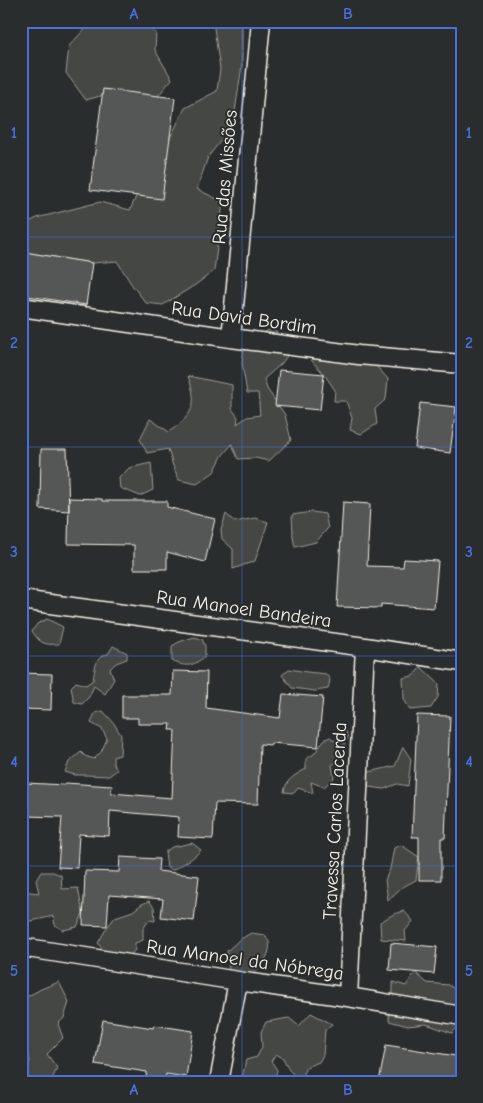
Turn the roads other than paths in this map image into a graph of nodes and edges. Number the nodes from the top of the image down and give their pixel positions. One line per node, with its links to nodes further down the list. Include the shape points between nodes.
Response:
1 (261, 21): 3 (street, Rua das Missões)
2 (21, 307): 3 (street, Rua David Bordim)
3 (231, 338): 4 (street, Rua David Bordim, via 359,355)
4 (462, 364)
5 (21, 600): 6 (street, Rua Manoel Bandeira)
6 (365, 647): 7 (street, Rua Manoel Bandeira); 10 (street, Travessa Carlos Lacerda)
7 (462, 662)
8 (21, 947): 9 (street, Rua Manoel da Nóbrega)
9 (238, 981): 10 (street, Rua Manoel da Nóbrega); 12 (street)
10 (348, 997): 11 (street, Rua Manoel da Nóbrega)
11 (462, 1016)
12 (219, 1082)

